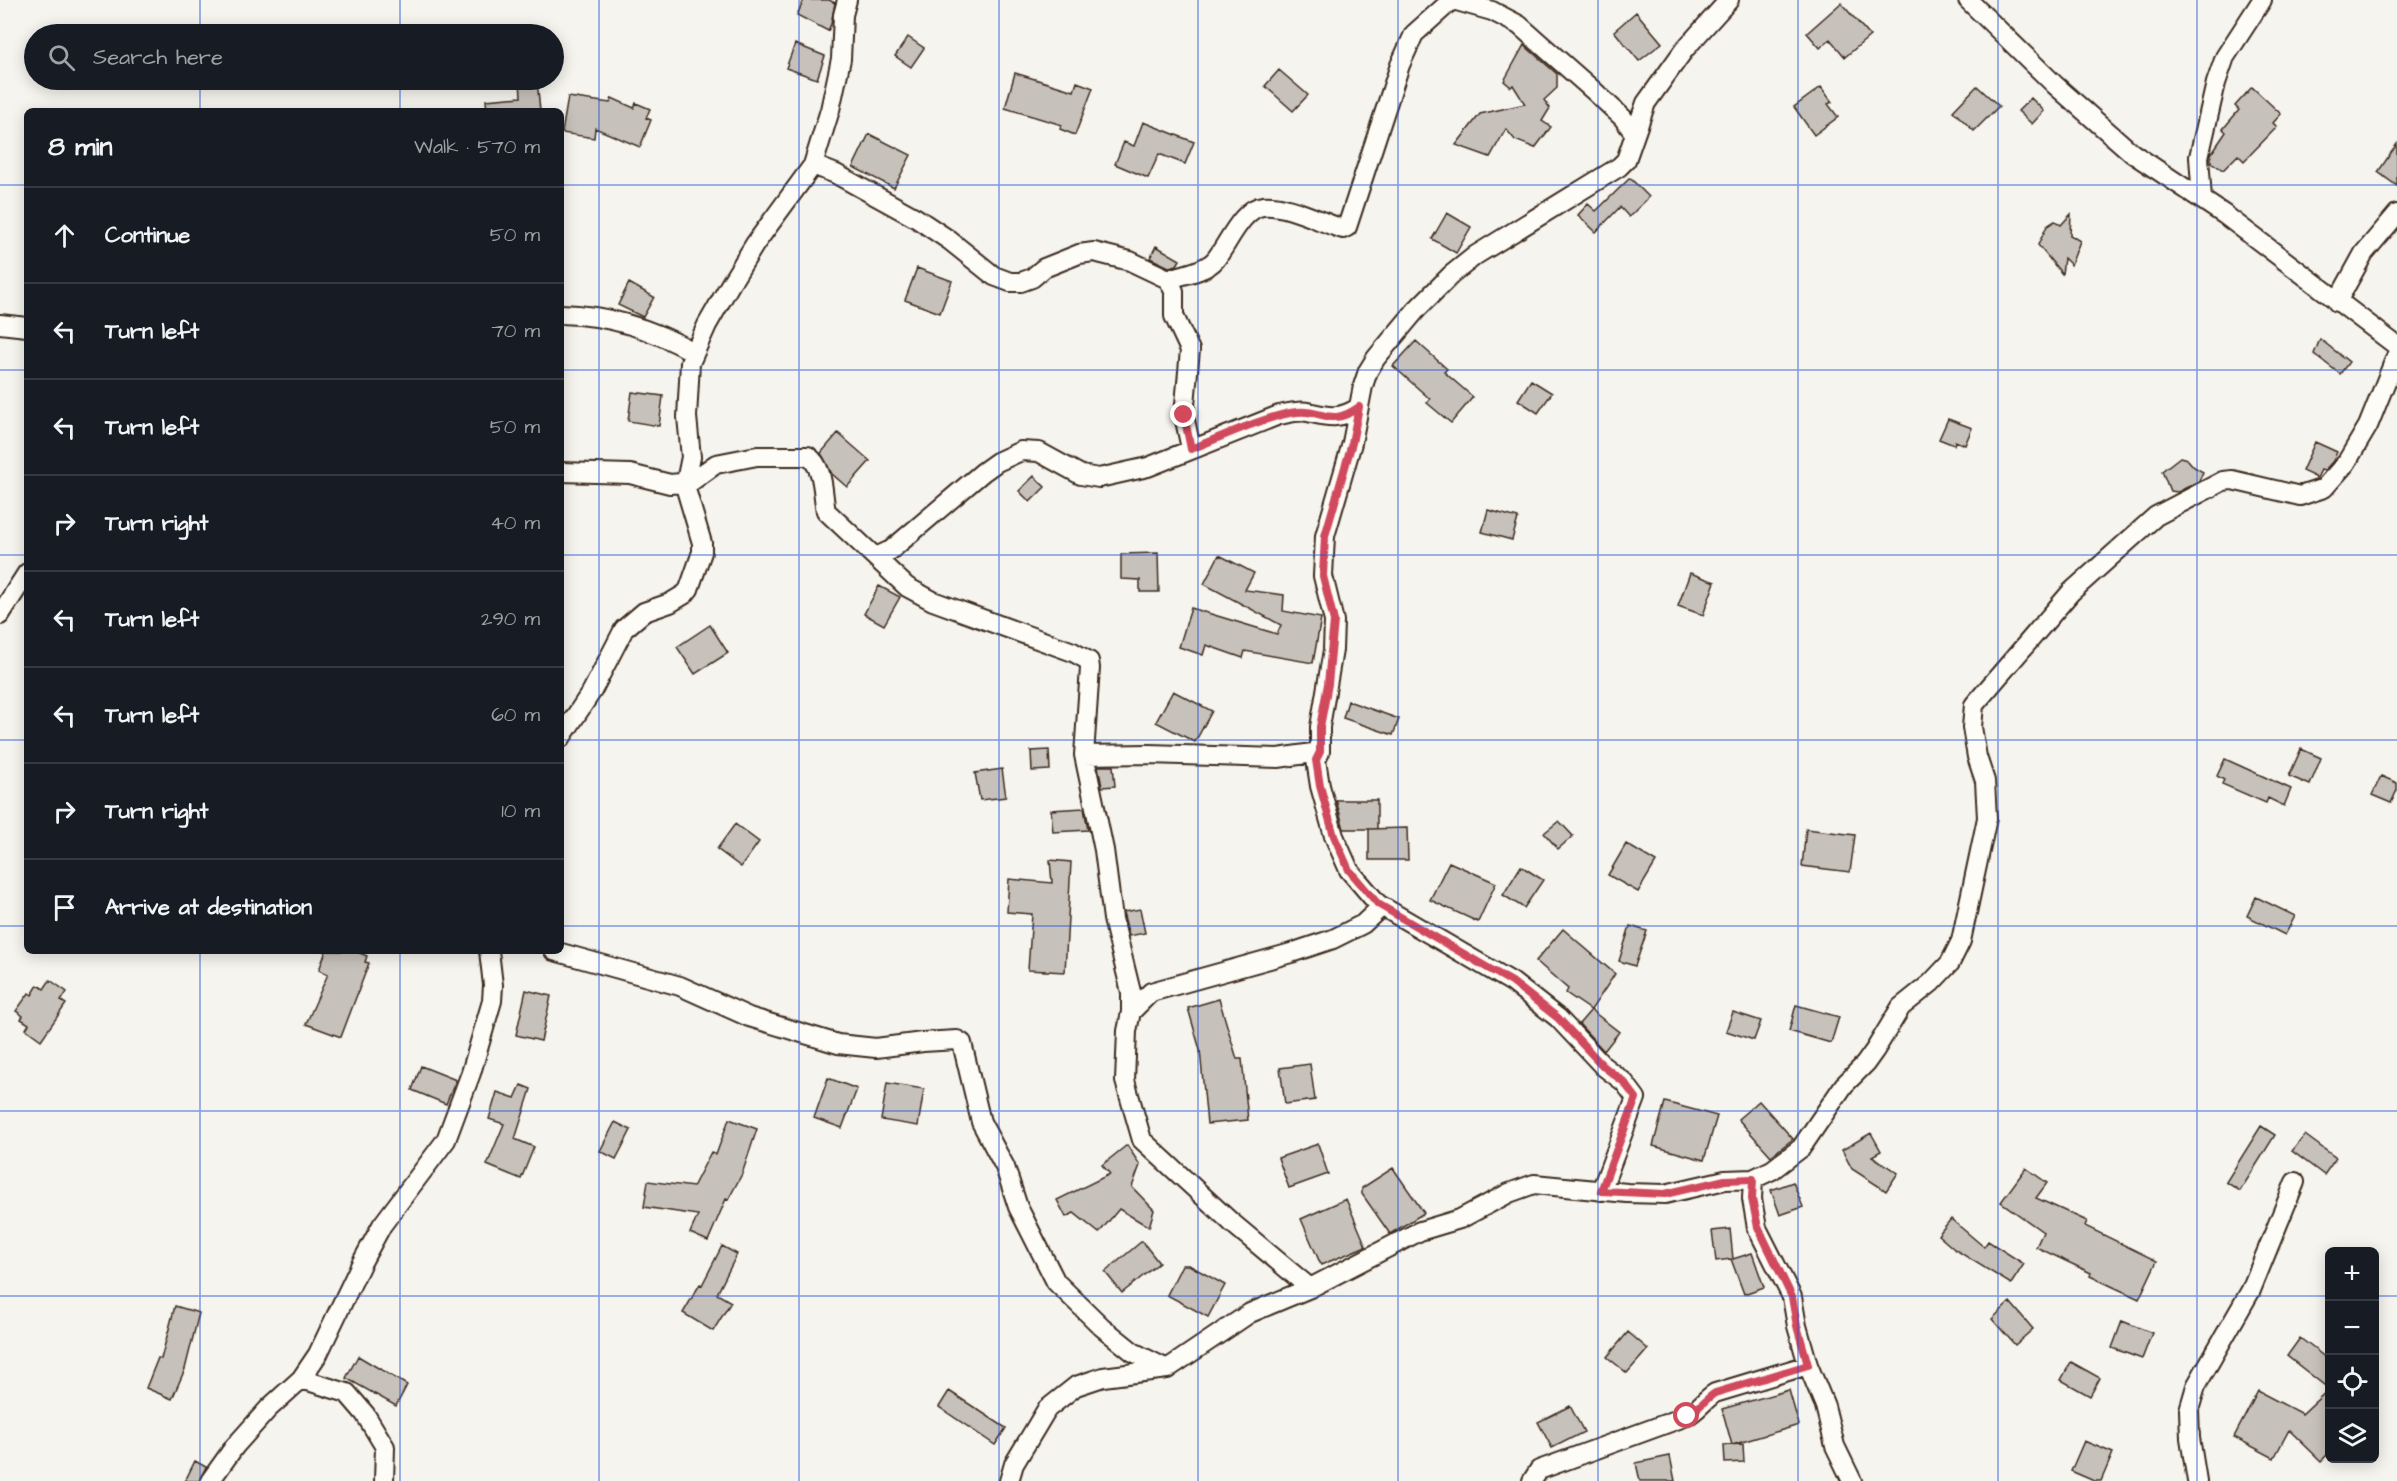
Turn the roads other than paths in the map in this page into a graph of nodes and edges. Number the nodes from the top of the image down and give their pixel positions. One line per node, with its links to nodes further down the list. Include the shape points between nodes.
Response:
1 (847, 0): 7 (street, via 841,59)
2 (1453, 0): 6 (street, via 1492,11 1519,25 1623,118); 10 (street, via 1414,34 1400,65 1347,227 1262,206 1236,228 1214,262)
3 (1730, 0): 6 (street, via 1684,50 1646,103)
4 (1968, 0): 8 (street, via 2132,153)
5 (2262, 0): 8 (street, via 2225,57 2216,83 2199,157)
6 (1634, 133): 18 (street, via 1631,150 1619,167 1476,255 1444,282 1372,363)
7 (813, 165): 10 (street, via 916,218 994,276 1010,282 1021,282 1044,268 1094,252 1130,261); 16 (street, via 755,244)
8 (2202, 199): 11 (street)
9 (2397, 214): 11 (street, via 2364,252)
10 (1168, 279): 19 (street, via 1174,291 1174,316 1190,350 1184,415)
11 (2337, 302): 15 (street)
12 (564, 314): 16 (street, via 610,319 643,328)
13 (0, 324): 14 (street)
14 (24, 327)
15 (2397, 346)
16 (694, 352): 21 (street, via 688,376 691,457)
17 (2397, 354): 32 (street, via 2368,426 2346,463 2324,488 2300,496 2223,481 2156,516 2071,592 1974,705 1972,727 1985,781 1987,818 1961,941 1950,963 1901,1007 1875,1050 1844,1085 1801,1148)
18 (1359, 407): 19 (street, via 1340,417 1299,412 1280,415); 26 (street, via 1325,536 1323,576 1334,621)
19 (1191, 449): 22 (street, via 1148,467 1099,478 1081,475 1039,452 1021,451 990,467 891,550)
20 (564, 472): 21 (street, via 630,474)
21 (686, 486): 22 (street, via 716,464 757,456 808,456 815,461 823,483 826,512); 25 (street, via 702,543 689,589 670,603 644,612 624,629 592,691)
22 (876, 556): 27 (street, via 907,586 933,601 1089,661)
23 (24, 578): 24 (street)
24 (0, 615)
25 (564, 733)
26 (1320, 752): 27 (street, via 1278,758); 28 (street, via 1316,760 1320,786 1334,836 1349,870)
27 (1084, 755): 31 (street, via 1104,850 1113,919 1131,992)
28 (1381, 907): 31 (street, via 1363,924 1333,939 1151,992); 34 (street, via 1531,995 1631,1090 1636,1098)
29 (489, 954): 38 (street, via 492,1002 446,1140 382,1225)
30 (564, 954): 37 (street, via 680,986 749,1017 838,1044 876,1048 962,1042 981,1122 1056,1281 1133,1352)
31 (1131, 1012): 35 (street, via 1125,1081 1142,1140)
32 (1753, 1179): 34 (street, via 1725,1180 1665,1194); 36 (street, via 1752,1199 1758,1227 1792,1297)
33 (2295, 1182): 44 (street, via 2251,1290 2196,1386 2189,1410)
34 (1601, 1191): 35 (street, via 1534,1184 1460,1219 1420,1231)
35 (1310, 1288): 37 (street, via 1250,1313)
36 (1808, 1365): 42 (street, via 1715,1393 1687,1416 1539,1470); 43 (street, via 1825,1406 1835,1446)
37 (1167, 1369): 41 (street, via 1103,1377 1076,1386 1047,1409 1014,1464)
38 (302, 1379): 39 (street, via 269,1408); 40 (street, via 347,1394 365,1414 385,1447)
39 (210, 1481)
40 (384, 1481)
41 (1009, 1481)
42 (1532, 1481)
43 (1852, 1481)
44 (2197, 1481)

